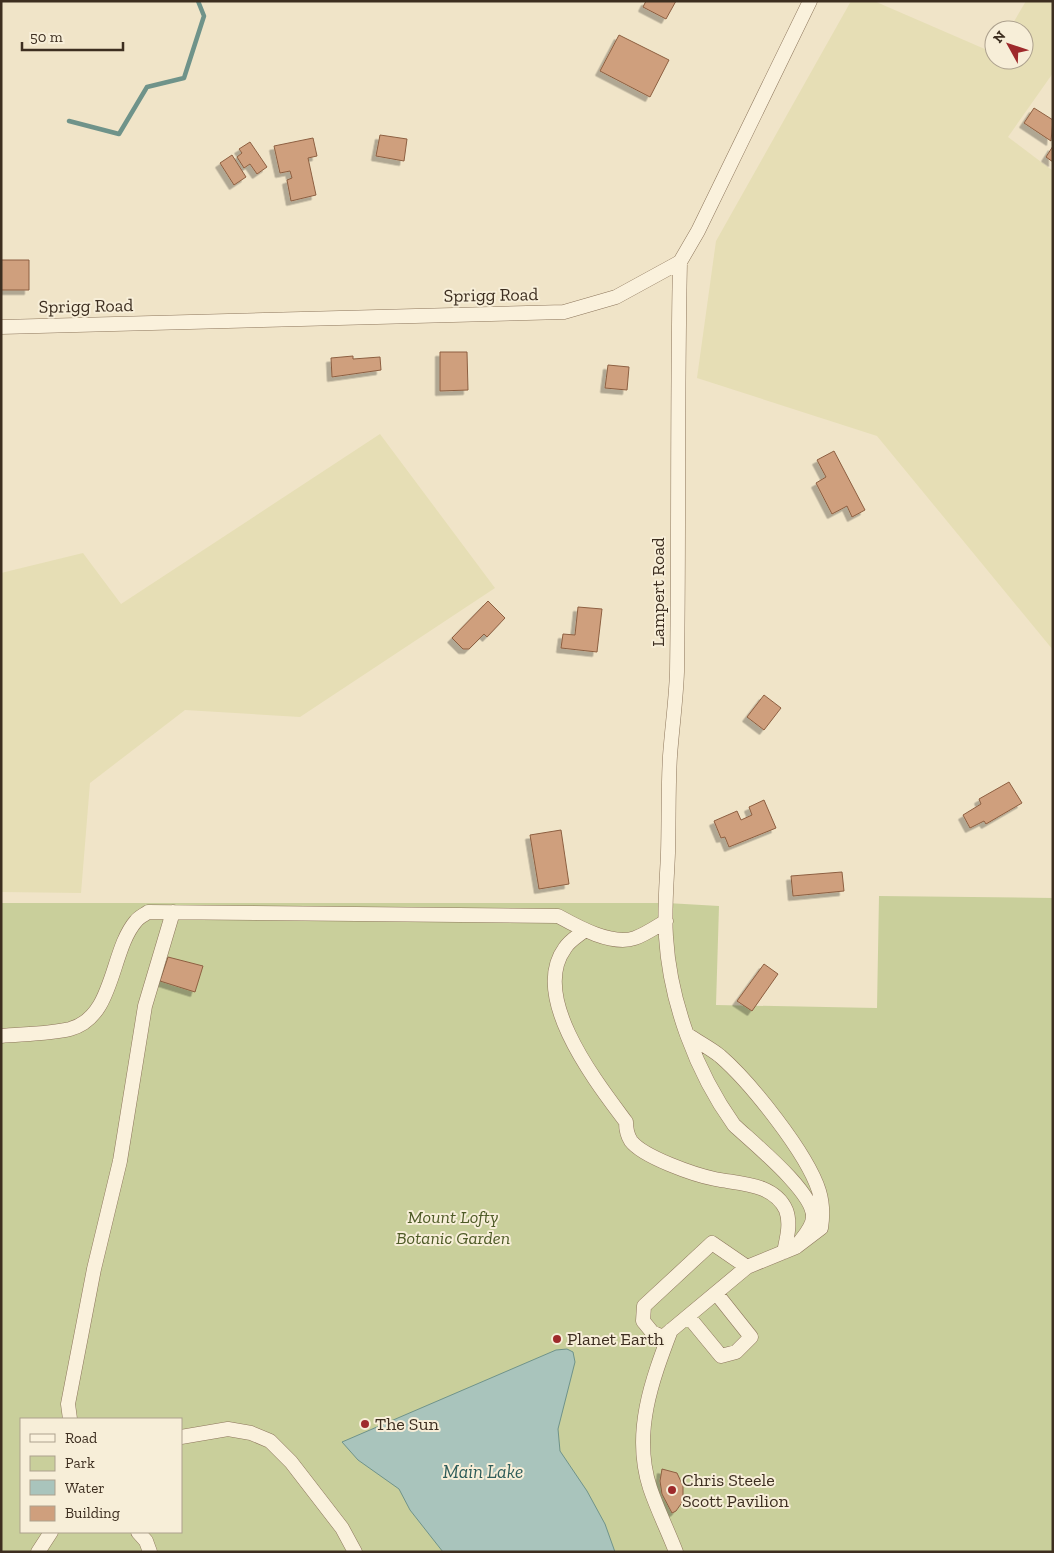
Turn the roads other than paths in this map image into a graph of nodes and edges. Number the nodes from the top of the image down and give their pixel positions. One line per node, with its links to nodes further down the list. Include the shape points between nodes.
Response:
1 (810, 1): 2 (street)
2 (680, 262): 3 (street, Sprigg Road, via 616,297 564,312); 5 (street, Lampert Road, via 676,424 677,675 670,758)
3 (1, 327)
4 (173, 912): 6 (street, via 558,916); 8 (street, via 148,912 136,920 103,999 89,1018 70,1029); 14 (street, via 145,1006 120,1161 94,1270 68,1404)
5 (666, 921): 6 (street, via 626,940); 7 (street, Lampert Road, via 669,968)
6 (585, 930): 9 (street, via 565,947 554,975 554,990 569,1035 626,1122 632,1142 684,1169 770,1192 780,1200 788,1217)
7 (688, 1034): 9 (street, Lampert Road, via 702,1070 734,1125 791,1179 812,1209 811,1226); 9 (street, via 720,1056 767,1107 813,1177 824,1213 821,1228)
8 (1, 1036)
9 (790, 1249): 10 (street)
10 (748, 1267): 11 (street); 13 (street, via 712,1242 644,1306 643,1321 652,1332 664,1336)
11 (716, 1293): 12 (street); 12 (street, via 750,1337 736,1352 721,1356)
12 (688, 1316): 13 (street)
13 (671, 1330): 21 (street, via 654,1375 642,1429 649,1487)
14 (70, 1418)
15 (182, 1437): 20 (street, via 228,1429 270,1441 291,1462 342,1528)
16 (50, 1533): 18 (street)
17 (139, 1533): 19 (street)
18 (38, 1552)
19 (150, 1552)
20 (355, 1552)
21 (676, 1552)

